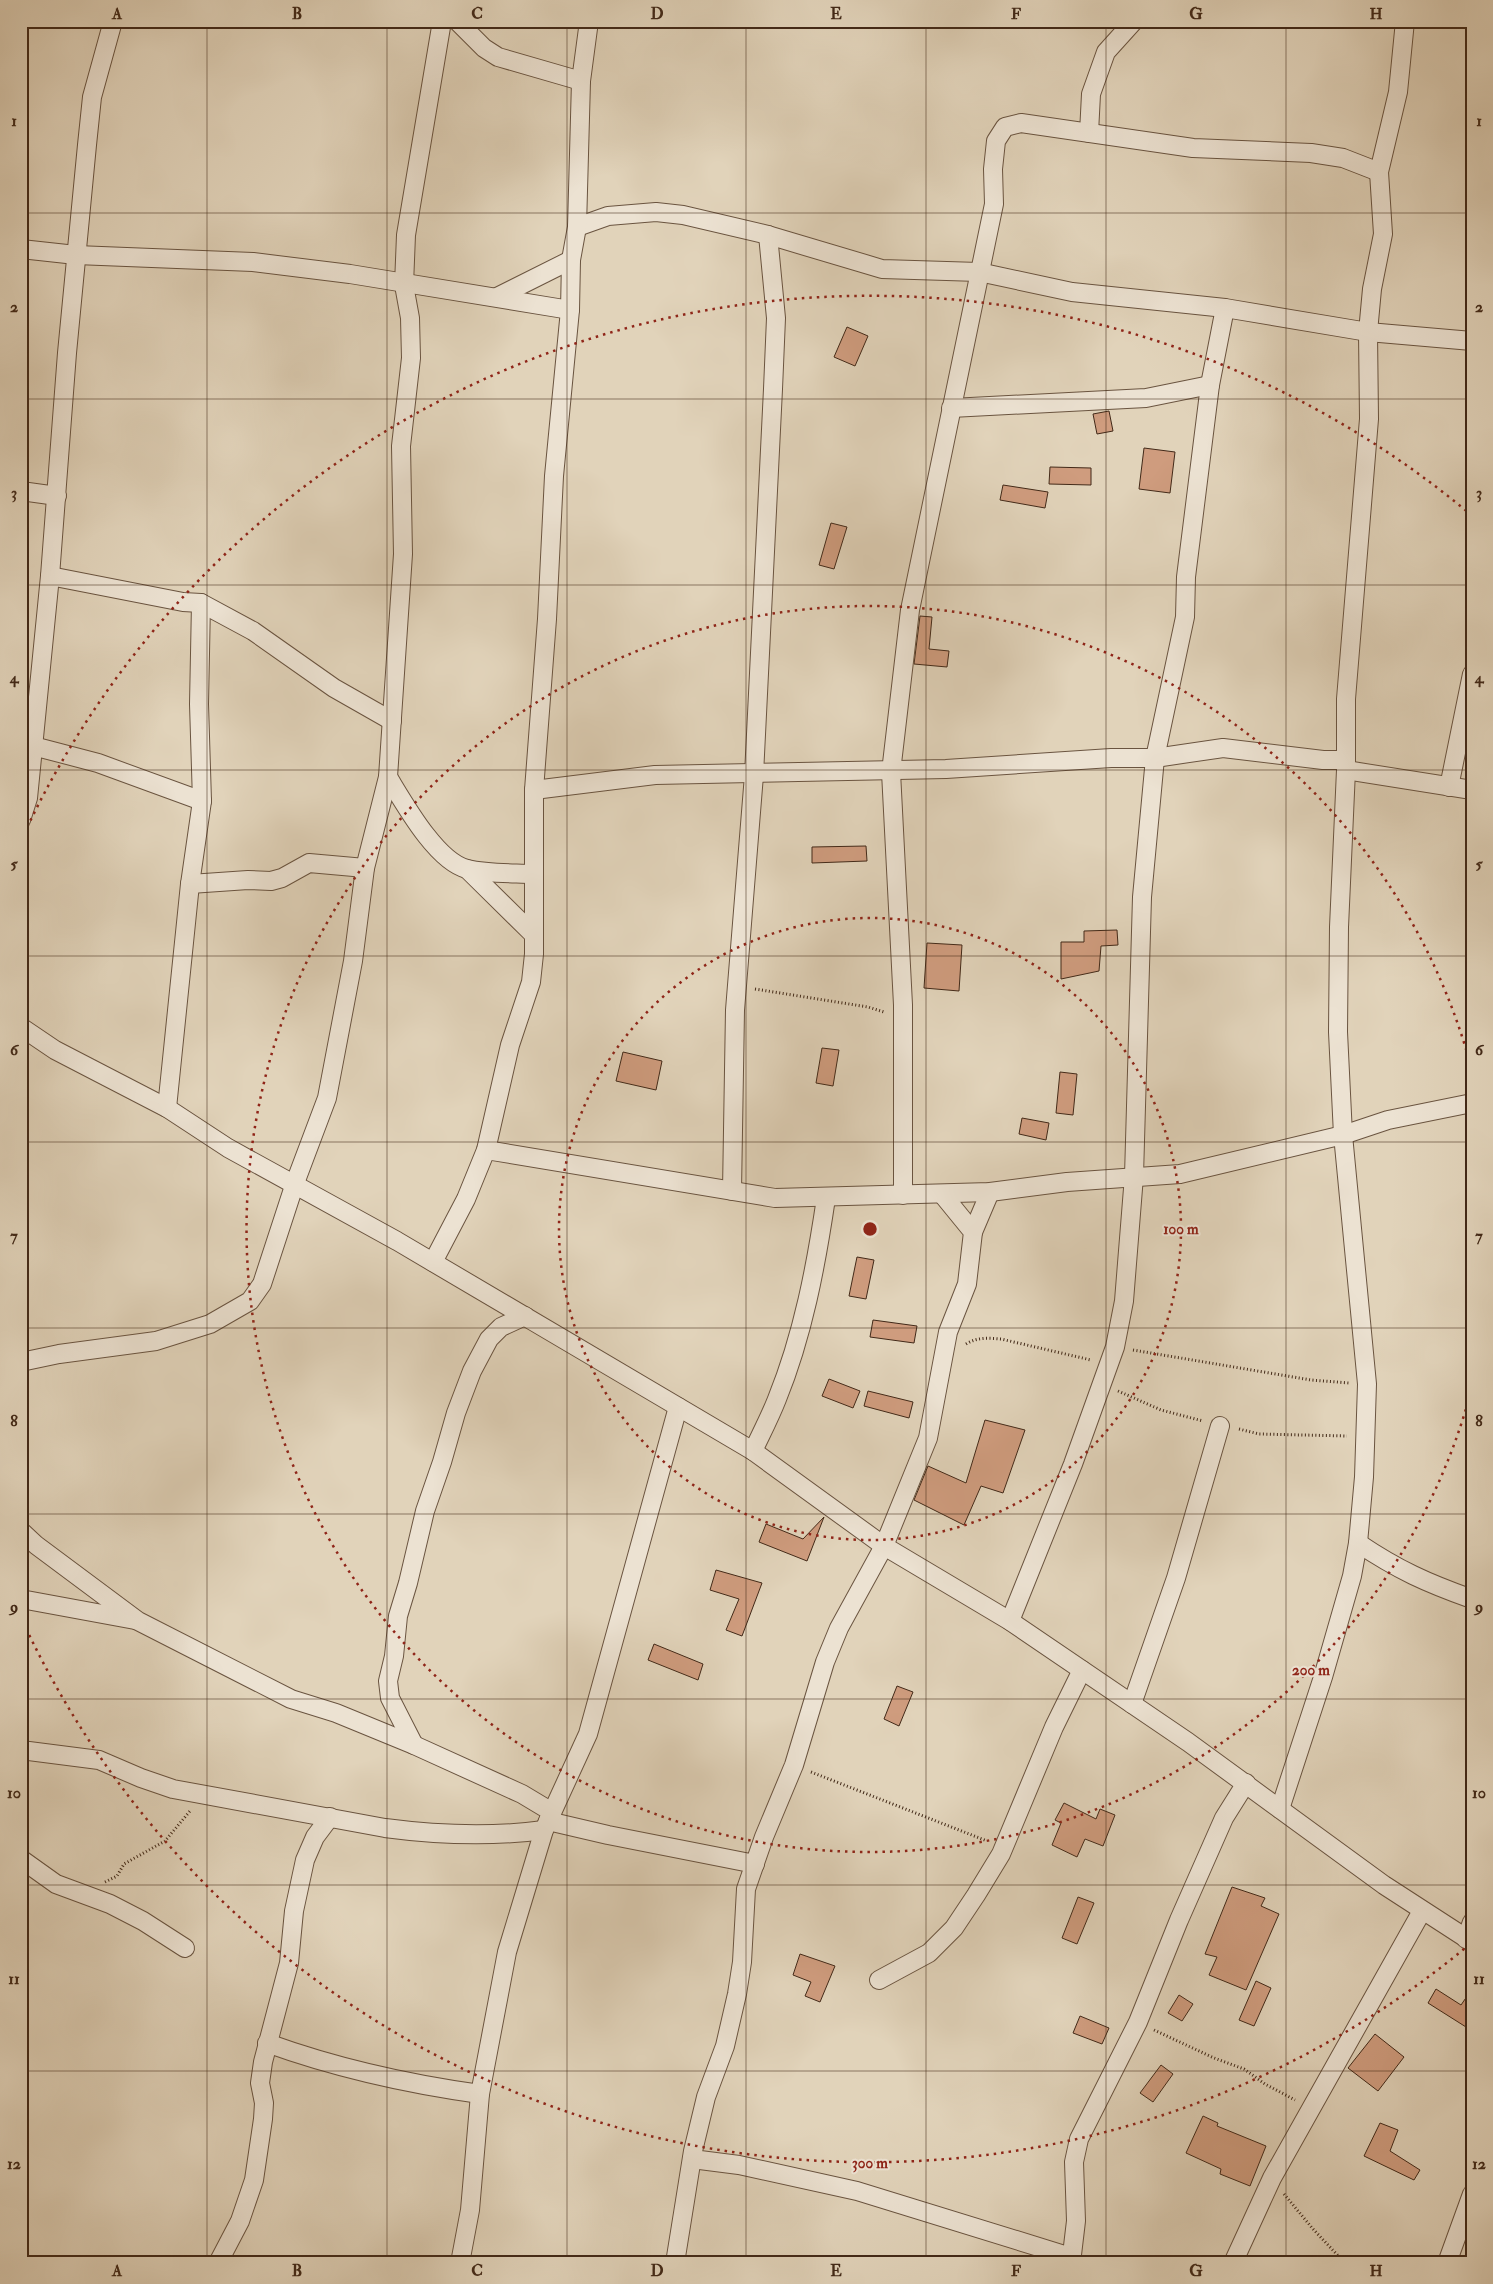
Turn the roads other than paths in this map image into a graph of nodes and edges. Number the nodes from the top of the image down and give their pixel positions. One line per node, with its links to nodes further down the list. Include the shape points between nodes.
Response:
1 (113, 21): 13 (street, via 92,97)
2 (442, 21): 16 (street, via 406,236)
3 (457, 21): 7 (street, via 498,57)
4 (589, 21): 7 (street)
5 (1134, 21): 8 (street, via 1106,52 1091,94)
6 (1405, 21): 9 (street, via 1398,92)
7 (581, 81): 10 (street)
8 (1089, 133): 9 (street, via 1193,148 1311,153 1343,158); 15 (street, via 1021,123 1005,128 996,141 994,204)
9 (1379, 172): 20 (street, via 1383,234 1372,289)
10 (577, 227): 11 (street, via 608,216 656,212); 14 (street)
11 (768, 235): 15 (street, via 882,269); 34 (street, via 776,318)
12 (21, 248): 13 (street)
13 (76, 255): 16 (street, via 253,262 350,274); 25 (street)
14 (571, 260): 17 (street); 19 (street)
15 (978, 272): 18 (street, via 1072,292); 23 (street)
16 (404, 285): 17 (street); 29 (street, via 410,318 411,358 401,446 403,554)
17 (497, 296): 19 (street)
18 (1225, 308): 20 (street); 22 (street)
19 (570, 310): 37 (street, via 554,476)
20 (1368, 332): 21 (street); 32 (street, via 1368,419 1346,689)
21 (1472, 341)
22 (1210, 385): 23 (street, via 1146,398); 31 (street, via 1186,577 1185,617)
23 (951, 408): 33 (street, via 910,610)
24 (21, 491): 25 (street)
25 (57, 496): 26 (street)
26 (50, 576): 27 (street); 30 (street)
27 (201, 603): 29 (street, via 253,631 334,688); 39 (street, via 199,704)
28 (1472, 674): 36 (street)
29 (392, 721): 35 (street)
30 (29, 751): 39 (street, via 98,763); 40 (street, via 28,798)
31 (1155, 758): 32 (street, via 1223,748); 33 (street); 51 (street, via 1142,897)
32 (1346, 765): 36 (street); 49 (street, via 1338,1032)
33 (892, 772): 34 (street); 56 (street, via 903,1021)
34 (754, 775): 37 (street, via 655,775); 53 (street, via 737,986)
35 (388, 777): 41 (street); 42 (street, via 440,851)
36 (1449, 787): 38 (street)
37 (534, 790): 43 (street)
38 (1472, 790)
39 (202, 801): 44 (street)
40 (21, 820)
41 (365, 868): 44 (street, via 309,863 271,881); 52 (street, via 353,961 327,1098)
42 (467, 869): 43 (street); 45 (street)
43 (533, 874): 45 (street)
44 (190, 884): 48 (street)
45 (534, 934): 50 (street, via 531,982 510,1045)
46 (21, 1027): 48 (street, via 55,1050)
47 (1472, 1103): 49 (street, via 1388,1120)
48 (167, 1108): 52 (street, via 228,1148)
49 (1343, 1135): 51 (street, via 1180,1174); 66 (street, via 1367,1384)
50 (486, 1150): 53 (street); 59 (street, via 466,1199)
51 (1134, 1176): 54 (street); 71 (street, via 1124,1301 1115,1347 1073,1464)
52 (295, 1183): 59 (street); 61 (street, via 262,1284 250,1301 210,1324 156,1341)
53 (732, 1190): 57 (street, via 775,1198)
54 (990, 1192): 55 (street); 58 (street)
55 (942, 1194): 56 (street); 58 (street)
56 (903, 1195): 57 (street)
57 (826, 1198): 64 (street, via 817,1259 797,1340 777,1399)
58 (973, 1232): 67 (street, via 967,1284 948,1332 928,1438)
59 (432, 1262): 60 (street)
60 (525, 1316): 62 (street); 74 (street, via 501,1327 489,1339 472,1371 425,1511 398,1616 388,1682 390,1698)
61 (21, 1362)
62 (678, 1407): 64 (street); 79 (street, via 588,1734)
63 (1220, 1426): 73 (street, via 1176,1578)
64 (753, 1451): 67 (street)
65 (21, 1531): 70 (street)
66 (1358, 1543): 69 (street, via 1394,1567); 77 (street, via 1352,1576 1323,1677)
67 (884, 1546): 71 (street); 81 (street, via 839,1628 825,1662 794,1766)
68 (21, 1599): 70 (street)
69 (1472, 1599)
70 (138, 1621): 74 (street, via 291,1699 336,1713)
71 (1010, 1621): 72 (street)
72 (1082, 1670): 73 (street); 86 (street, via 1054,1727 1004,1846 954,1928 929,1952)
73 (1132, 1704): 76 (street)
74 (414, 1745): 79 (street, via 514,1790)
75 (21, 1750): 78 (street, via 99,1760 149,1781 205,1795)
76 (1246, 1783): 77 (street); 91 (street, via 1224,1818 1138,2022 1080,2138 1074,2162 1076,2221)
77 (1280, 1809): 82 (street)
78 (330, 1817): 79 (street, via 420,1833 513,1834); 87 (street, via 315,1837 305,1860 294,1911 289,1963)
79 (548, 1821): 81 (street); 88 (street, via 507,1952)
80 (21, 1859): 85 (street, via 56,1884 110,1904 144,1921)
81 (754, 1864): 89 (street, via 746,1889 738,1994 725,2046 706,2097)
82 (1422, 1911): 84 (street); 95 (street, via 1272,2178)
83 (1472, 1922): 84 (street)
84 (1469, 1941)
85 (185, 1948)
86 (879, 1980)
87 (267, 2043): 88 (street, via 377,2075); 92 (street, via 260,2083 263,2119 254,2180 240,2221)
88 (480, 2094): 93 (street, via 474,2177)
89 (692, 2159): 91 (street, via 739,2165 856,2191); 94 (street)
90 (1472, 2194): 96 (street)
91 (1072, 2261)
92 (218, 2263)
93 (460, 2263)
94 (675, 2263)
95 (1233, 2263)
96 (1447, 2263)

